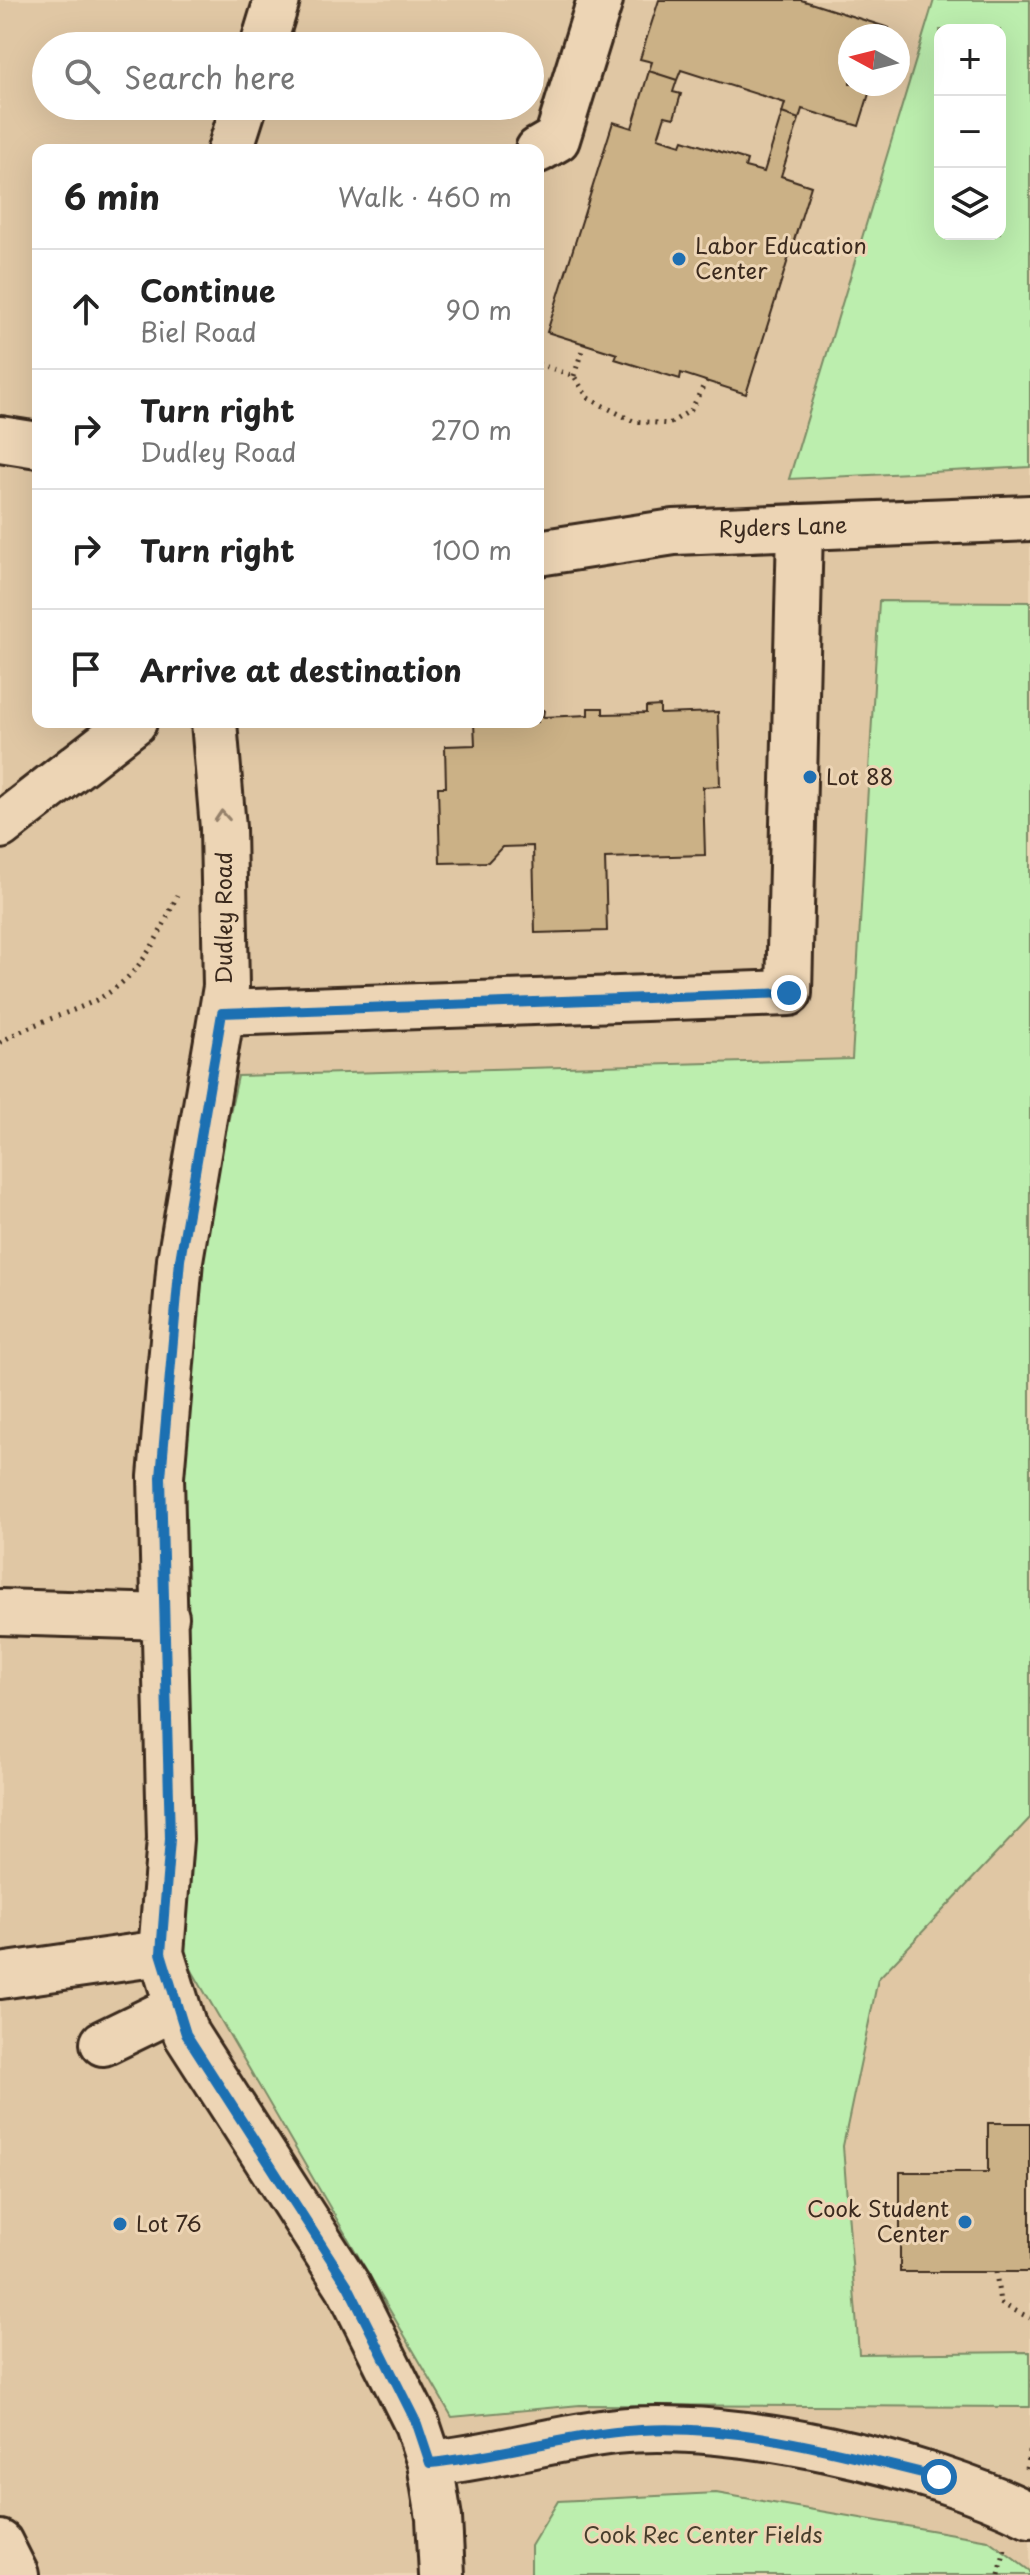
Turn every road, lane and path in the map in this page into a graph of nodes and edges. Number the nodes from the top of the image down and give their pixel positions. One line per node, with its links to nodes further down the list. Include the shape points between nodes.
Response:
1 (277, 0): 3 (street)
2 (600, 0): 6 (street, via 557,139)
3 (267, 32)
4 (240, 120): 5 (street)
5 (232, 144)
6 (544, 147)
7 (584, 344): 9 (path)
8 (544, 366): 9 (path)
9 (574, 376): 10 (path, via 588,398 613,413 669,424 691,410)
10 (706, 381)
11 (0, 439): 12 (street)
12 (32, 444)
13 (1030, 518): 14 (street, Ryders Lane)
14 (800, 527): 15 (street, Ryders Lane, via 674,532); 20 (street, via 789,993)
15 (544, 551)
16 (126, 728): 18 (street)
17 (215, 728): 20 (street, Dudley Road, one-way to 17, via 223,828)
18 (0, 826)
19 (177, 895): 21 (path, via 157,944 129,977 92,1002 36,1022)
20 (222, 1013): 23 (street, Dudley Road, via 180,1260 161,1477)
21 (0, 1043)
22 (0, 1612): 23 (street)
23 (166, 1617): 24 (street, Dudley Road, via 170,1839)
24 (161, 1953): 25 (street); 26 (street, Dudley Road)
25 (0, 1976)
26 (177, 2007): 27 (street); 30 (street, Dudley Road, via 186,2034 348,2286 417,2424)
27 (103, 2043)
28 (996, 2272): 29 (path, via 1000,2303)
29 (1030, 2318)
30 (430, 2463): 31 (street, via 617,2431 705,2432 801,2444 939,2477); 34 (street, Dudley Road)
31 (1030, 2515)
32 (0, 2543): 33 (street)
33 (16, 2575)
34 (442, 2575)

